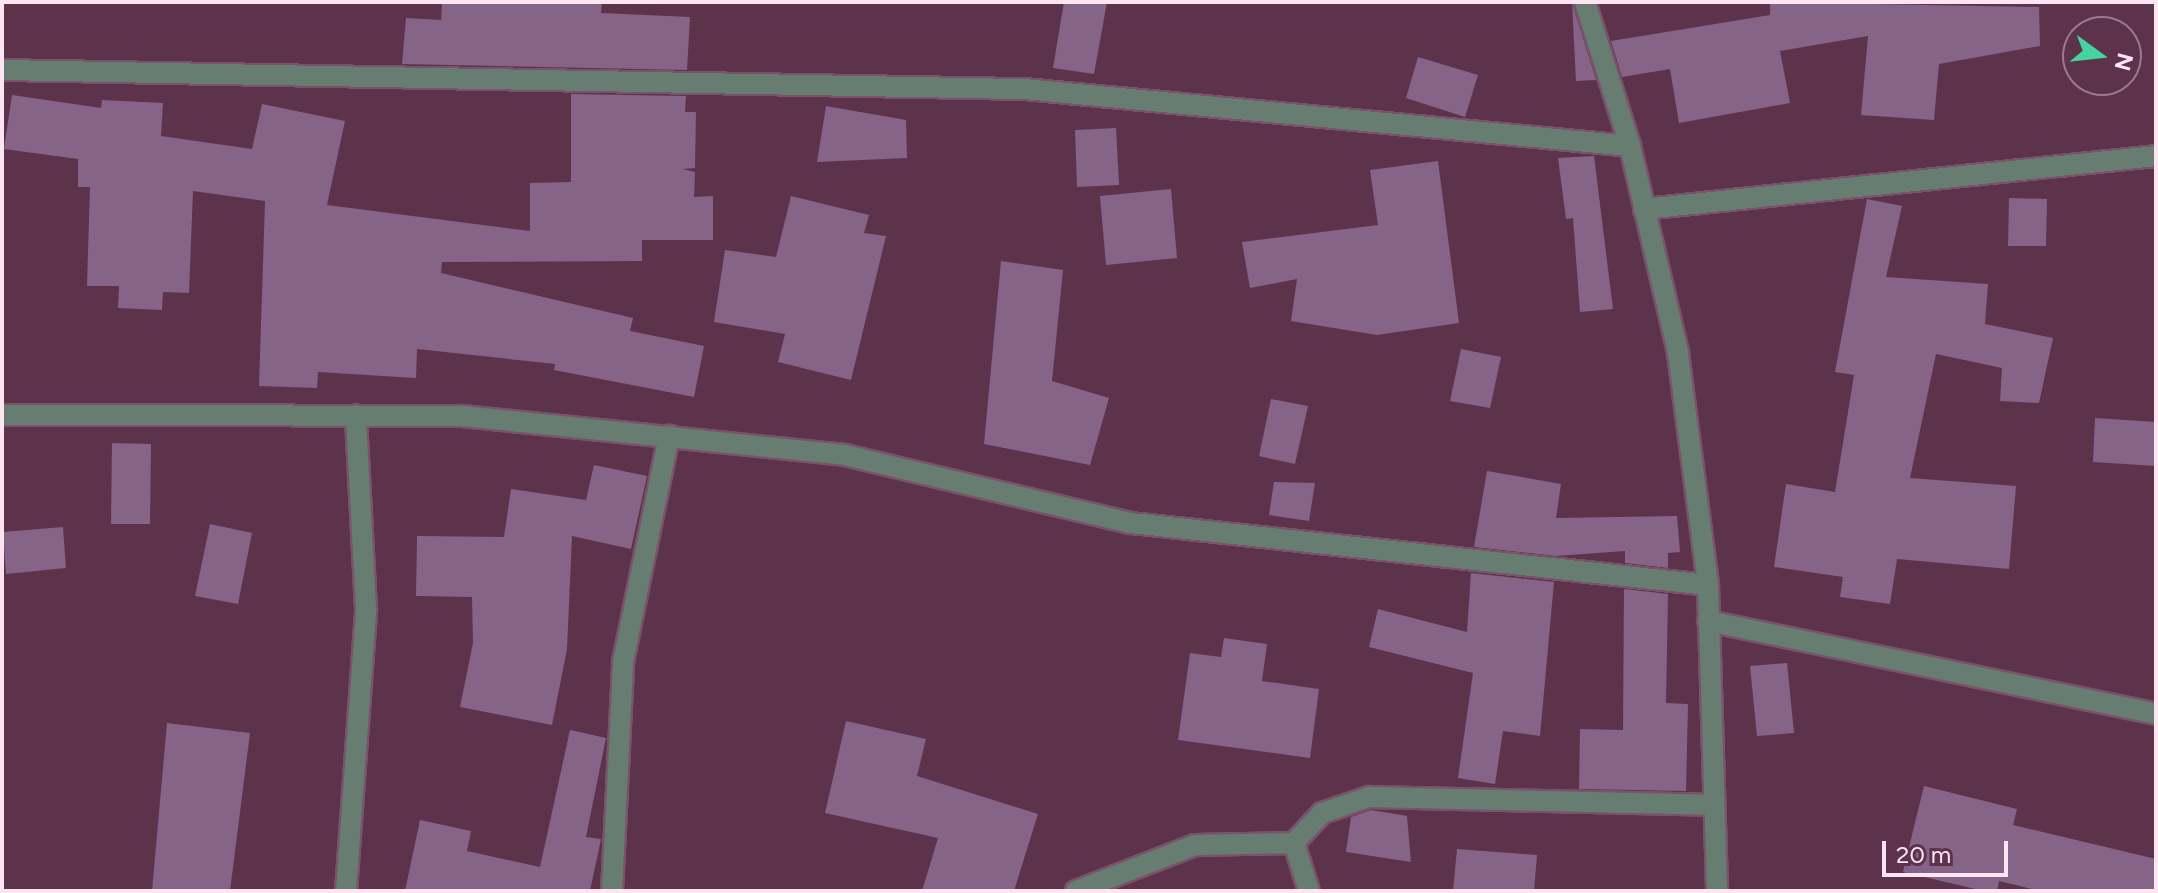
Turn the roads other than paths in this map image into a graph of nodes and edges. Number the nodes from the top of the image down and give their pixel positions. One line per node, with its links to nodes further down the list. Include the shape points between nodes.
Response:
1 (1585, 2): 3 (street)
2 (2, 70): 3 (street, via 1024,89)
3 (1630, 146): 5 (street)
4 (2156, 156): 5 (street)
5 (1644, 209): 9 (street, via 1678,353)
6 (2, 415): 7 (street)
7 (356, 415): 8 (street, via 462,416); 14 (street, via 366,609)
8 (669, 436): 9 (street, via 845,455 1131,523); 15 (street, via 623,662)
9 (1708, 585): 10 (street)
10 (1708, 621): 11 (street); 12 (street)
11 (2156, 714)
12 (1711, 805): 13 (street, via 1369,797 1322,813); 18 (street)
13 (1294, 843): 16 (street, via 1195,845); 17 (street)
14 (346, 891)
15 (612, 891)
16 (1076, 891)
17 (1309, 891)
18 (1717, 891)

